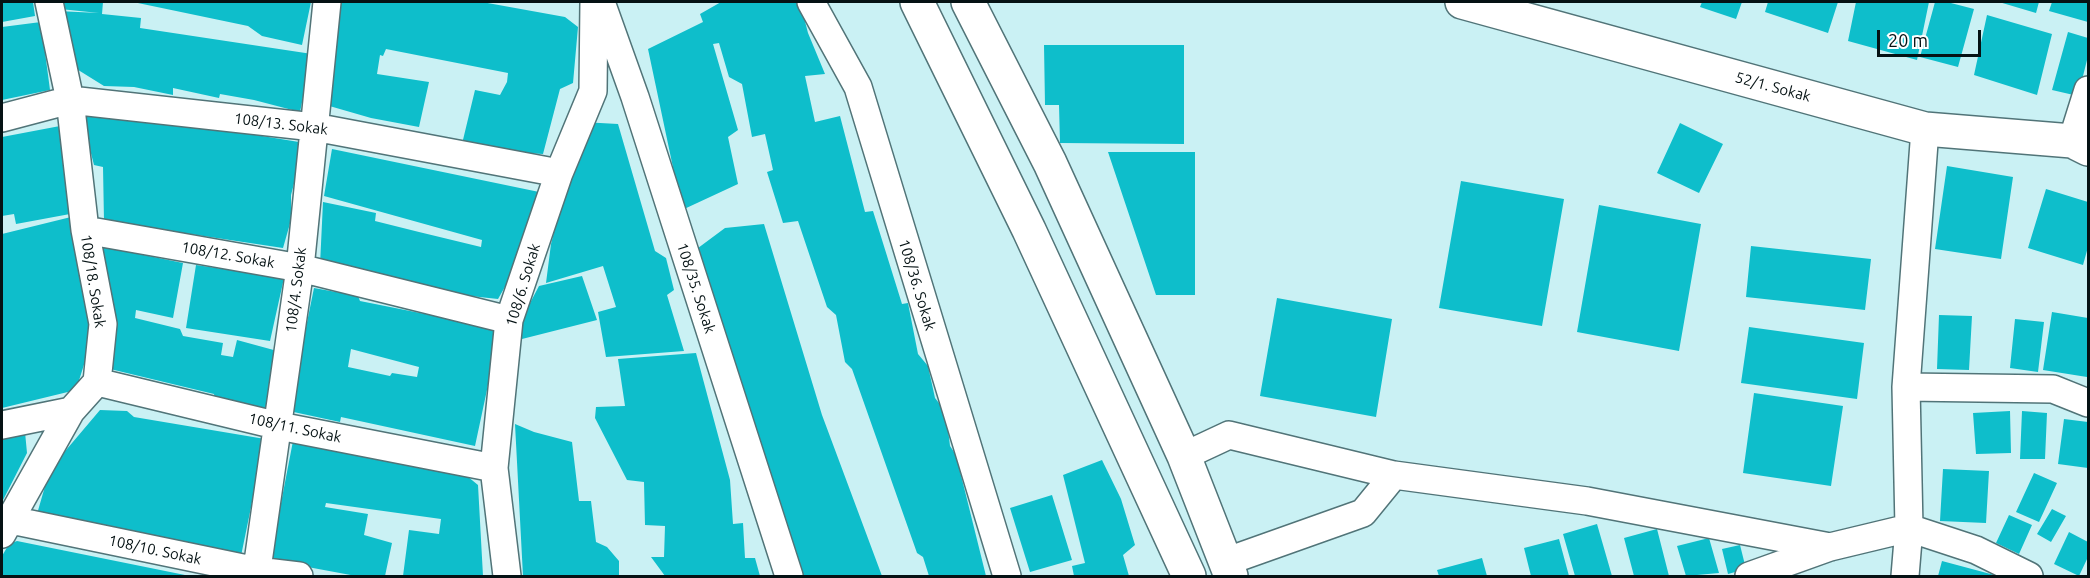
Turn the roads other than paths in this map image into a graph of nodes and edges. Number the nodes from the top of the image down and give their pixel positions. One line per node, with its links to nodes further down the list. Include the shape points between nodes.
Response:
1 (49, 2): 10 (street, 108/18. Sokak)
2 (327, 2): 12 (street, 108/4. Sokak)
3 (594, 2): 15 (street, 108/6. Sokak, via 593,91)
4 (601, 2): 35 (street, 108/35. Sokak)
5 (811, 2): 36 (street, 108/36. Sokak, via 858,87)
6 (917, 2): 37 (main road, via 1029,230)
7 (968, 2): 25 (main road, via 1050,163)
8 (1462, 2): 13 (main road, 52/1. Sokak)
9 (2088, 90): 14 (street)
10 (70, 100): 11 (street, 108/13. Sokak); 12 (street, 108/13. Sokak); 16 (street, 108/18. Sokak)
11 (2, 118)
12 (314, 127): 15 (street, 108/13. Sokak); 17 (street, 108/4. Sokak)
13 (1925, 129): 14 (main road, 52/1. Sokak); 20 (street)
14 (2080, 145)
15 (559, 173): 18 (street, 108/6. Sokak)
16 (85, 230): 17 (street, 108/12. Sokak); 19 (street, 108/18. Sokak, via 103,324)
17 (300, 268): 18 (street, 108/12. Sokak); 24 (street, 108/4. Sokak)
18 (509, 320): 26 (street, 108/6. Sokak)
19 (97, 382): 22 (street); 24 (street, 108/11. Sokak)
20 (1906, 387): 21 (street, via 2053,389); 29 (street)
21 (2088, 403)
22 (71, 411): 23 (street); 28 (street)
23 (2, 424)
24 (279, 426): 26 (street, 108/11. Sokak); 32 (street, 108/4. Sokak)
25 (1184, 456): 27 (street, via 1229,435); 31 (main road)
26 (494, 468): 34 (street, 108/6. Sokak)
27 (1394, 475): 30 (street, via 1587,501); 31 (street, via 1363,513)
28 (6, 527): 32 (street, 108/10. Sokak)
29 (1909, 528): 30 (street); 39 (street); 40 (street, via 1976,550)
30 (1830, 546): 38 (street)
31 (1228, 569)
32 (257, 574): 33 (street, 108/10. Sokak)
33 (299, 576)
34 (507, 576)
35 (789, 576)
36 (1007, 576)
37 (1189, 576)
38 (1749, 576)
39 (1905, 576)
40 (2029, 576)

